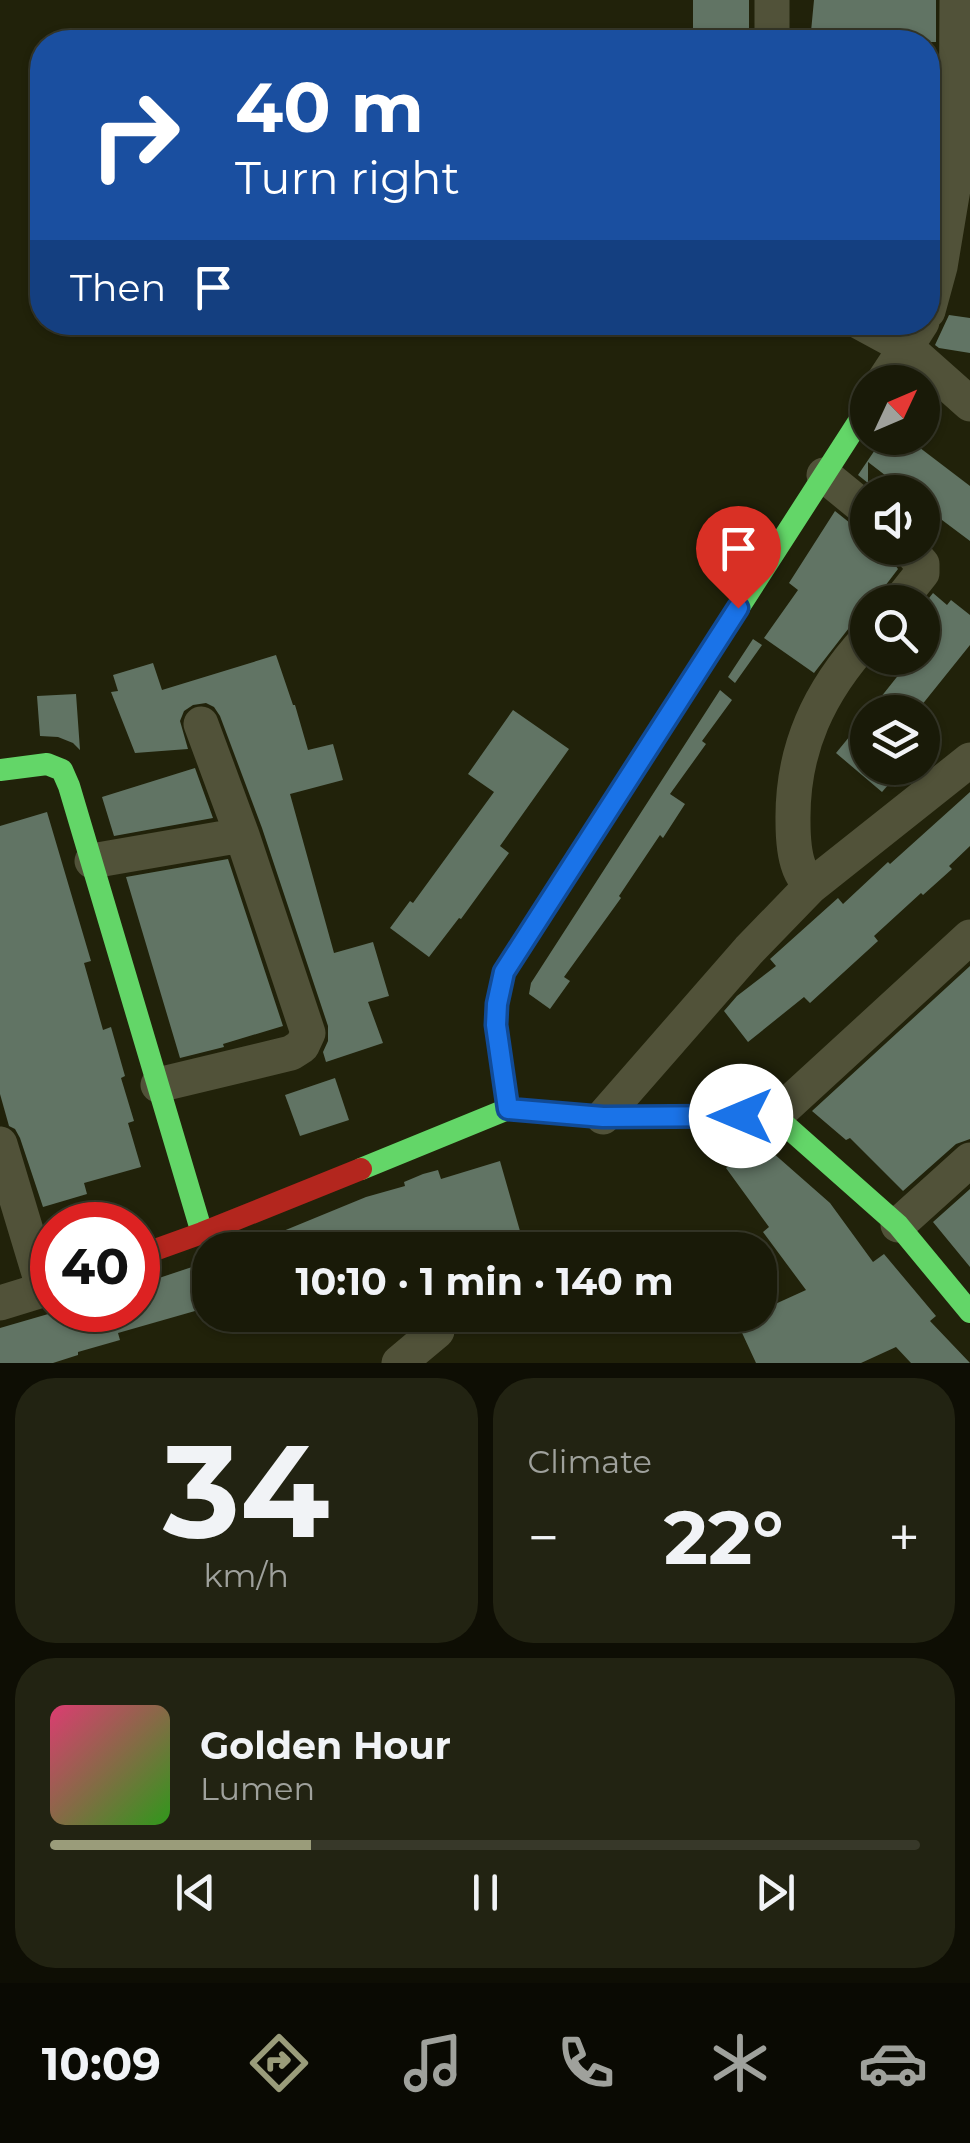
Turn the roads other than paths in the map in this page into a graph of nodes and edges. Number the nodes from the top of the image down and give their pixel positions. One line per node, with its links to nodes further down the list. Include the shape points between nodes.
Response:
1 (772, 0): 3 (street)
2 (957, 0): 4 (street, via 956,171)
3 (772, 30)
4 (940, 267)
5 (914, 335): 6 (street); 7 (street)
6 (894, 365)
7 (970, 404)
8 (850, 435): 9 (street)
9 (824, 475): 10 (street); 20 (street, via 504,972 496,1025)
10 (850, 496)
11 (850, 657): 17 (street, via 814,714 792,793 798,866)
12 (201, 724): 15 (street)
13 (970, 760): 17 (street)
14 (0, 770): 16 (street, via 47,764 62,770)
15 (242, 835): 16 (street); 19 (street, via 308,1033 291,1053)
16 (92, 861): 19 (street)
17 (810, 888): 22 (street)
18 (970, 937): 21 (street)
19 (158, 1085): 26 (street)
20 (508, 1109): 22 (street); 27 (street)
21 (776, 1116): 22 (street); 25 (street)
22 (603, 1117)
23 (0, 1144): 28 (street)
24 (970, 1160): 25 (street)
25 (898, 1224): 33 (street)
26 (202, 1232)
27 (204, 1232)
28 (30, 1234)
29 (192, 1237): 30 (street)
30 (160, 1248)
31 (30, 1294): 32 (street)
32 (0, 1303)
33 (970, 1312)
34 (437, 1332): 35 (street)
35 (398, 1363)

